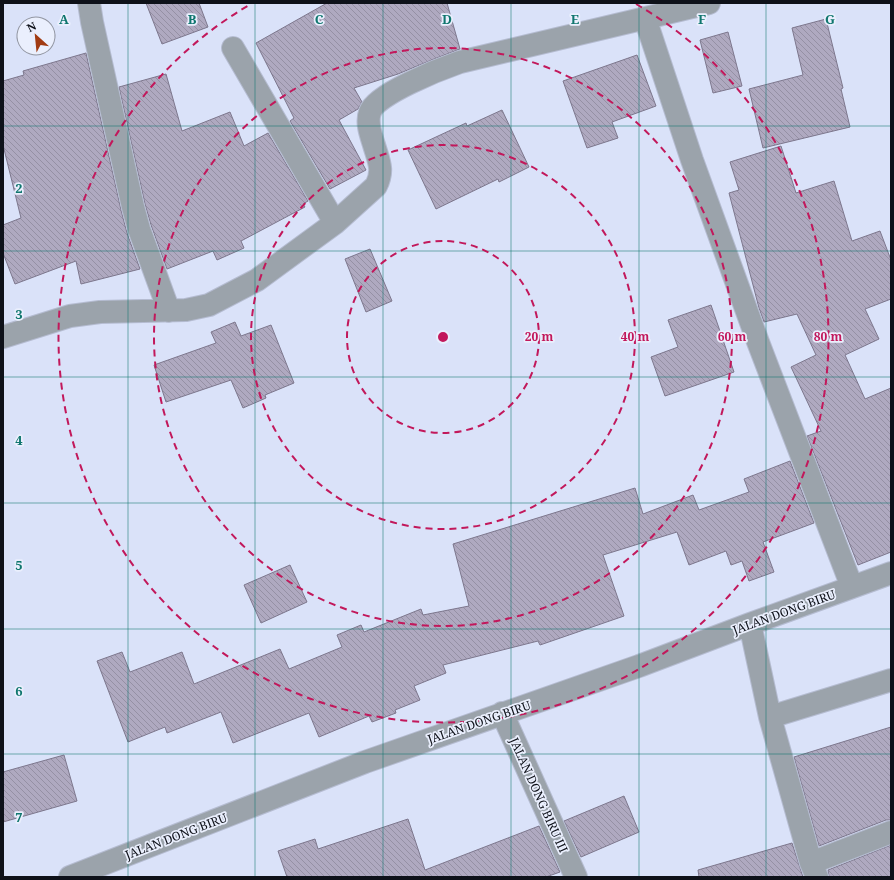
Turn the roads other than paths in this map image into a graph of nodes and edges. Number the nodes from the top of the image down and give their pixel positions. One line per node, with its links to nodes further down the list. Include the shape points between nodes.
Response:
1 (89, 3): 6 (street, via 135,215)
2 (709, 3): 3 (street)
3 (645, 18): 5 (street, via 460,62 428,74 387,95 372,106 369,113 368,125 382,170 380,178 368,194); 9 (street, via 692,160 758,342)
4 (233, 48): 5 (street)
5 (335, 223): 6 (street, via 257,280 209,305)
6 (169, 311): 7 (street, via 100,312 70,316)
7 (3, 337)
8 (891, 573): 9 (street, JALAN DONG BIRU)
9 (852, 587): 10 (street, JALAN DONG BIRU)
10 (750, 624): 12 (street, JALAN DONG BIRU); 13 (street)
11 (891, 680): 13 (street)
12 (502, 714): 16 (street, JALAN DONG BIRU, via 366,762); 17 (street, JALAN DONG BIRU III)
13 (770, 718): 15 (street)
14 (891, 832): 15 (street)
15 (814, 870)
16 (70, 877)
17 (576, 877)

